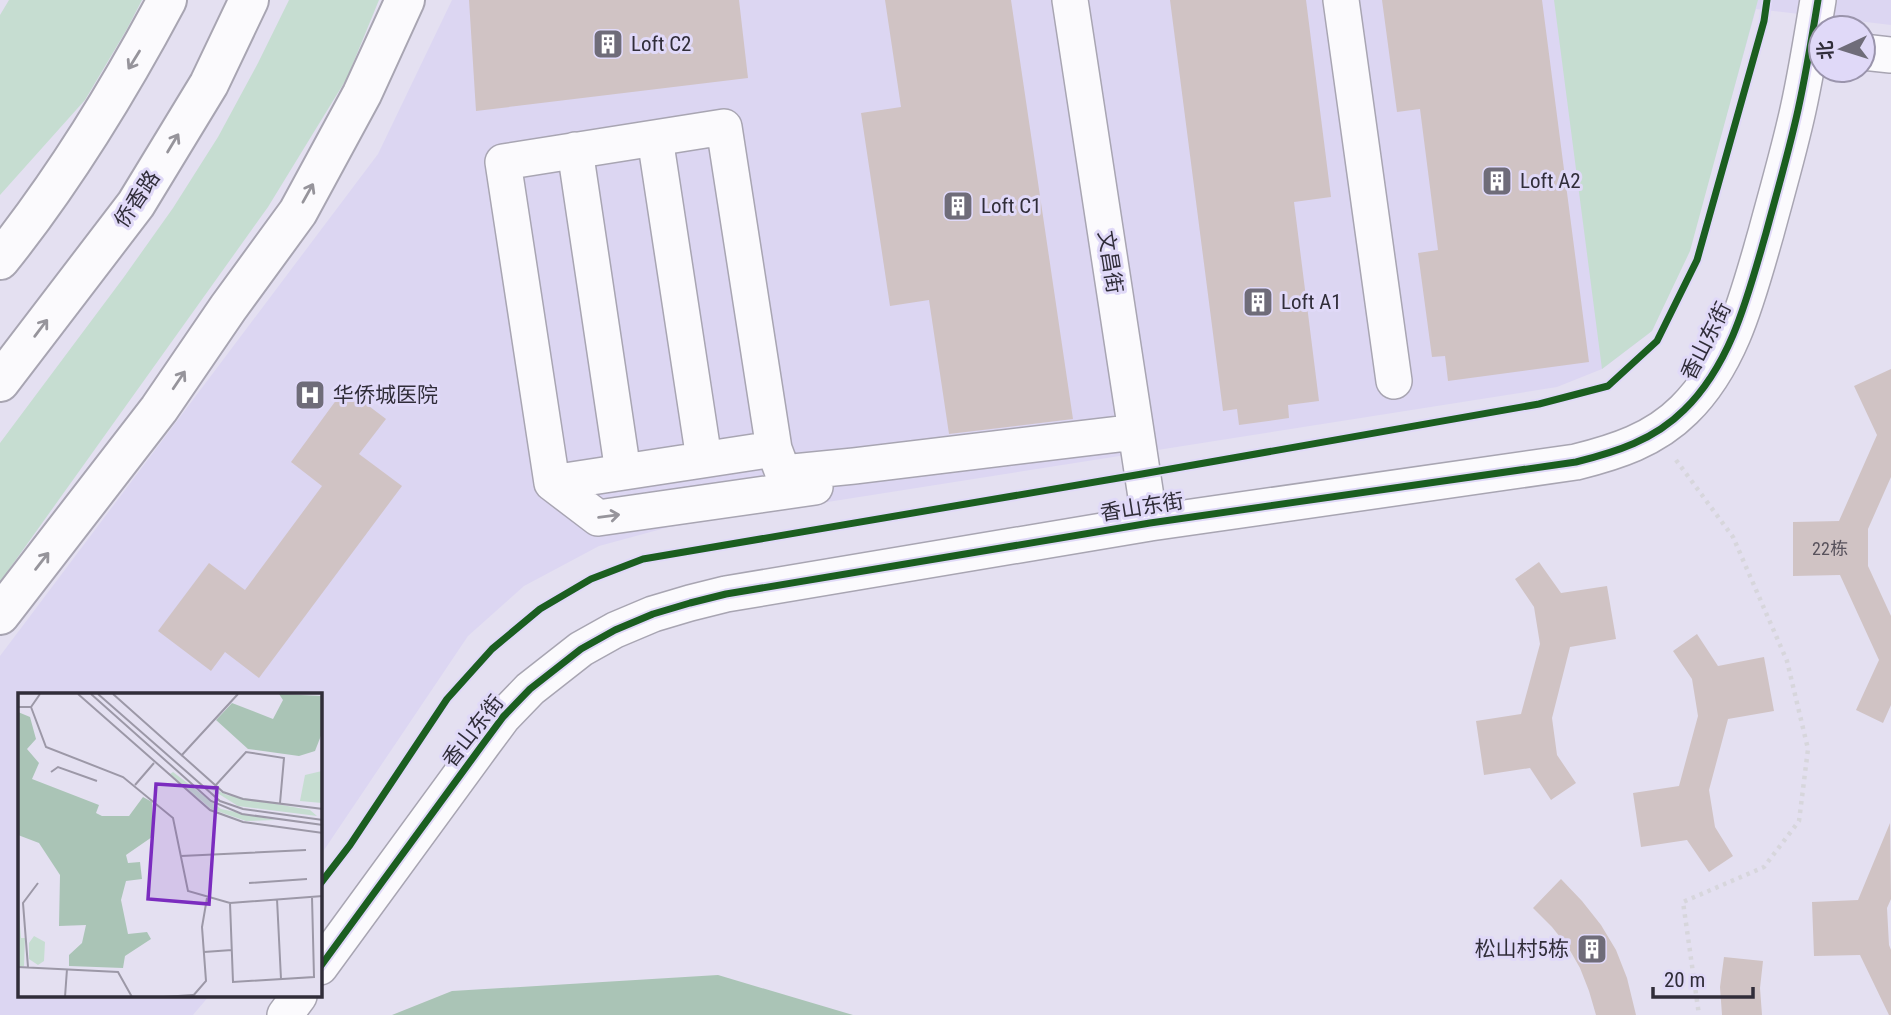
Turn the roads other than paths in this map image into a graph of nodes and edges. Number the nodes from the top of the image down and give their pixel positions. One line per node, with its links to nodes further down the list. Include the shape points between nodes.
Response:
1 (167, 0): 9 (main road, one-way to 9, via 83,144)
2 (249, 0): 11 (main road, 侨香路, one-way to 2, via 136,204 209,84)
3 (405, 0): 18 (main road, one-way to 3, via 159,410 298,212 362,94)
4 (1070, 0): 12 (street, 文昌街)
5 (1341, 0): 10 (street)
6 (1807, 79): 17 (street, 香山东街, via 1748,295 1732,335 1701,392 1657,433 1628,447 1566,463)
7 (655, 138): 8 (street); 13 (street, via 724,127); 14 (street)
8 (575, 150): 15 (street); 16 (street, via 503,162)
9 (0, 260)
10 (1394, 381)
11 (0, 382)
12 (1137, 439): 13 (street, via 783,473); 16 (street, one-way to 12, via 597,518); 17 (street, 文昌街)
13 (774, 449): 14 (street)
14 (704, 459): 15 (street)
15 (623, 472): 16 (street)
16 (552, 483)
17 (1150, 523): 19 (street, 香山东街, via 726,594 615,630 556,667 503,717)
18 (0, 615)
19 (322, 964)
20 (298, 998): 21 (street)
21 (285, 1015)

